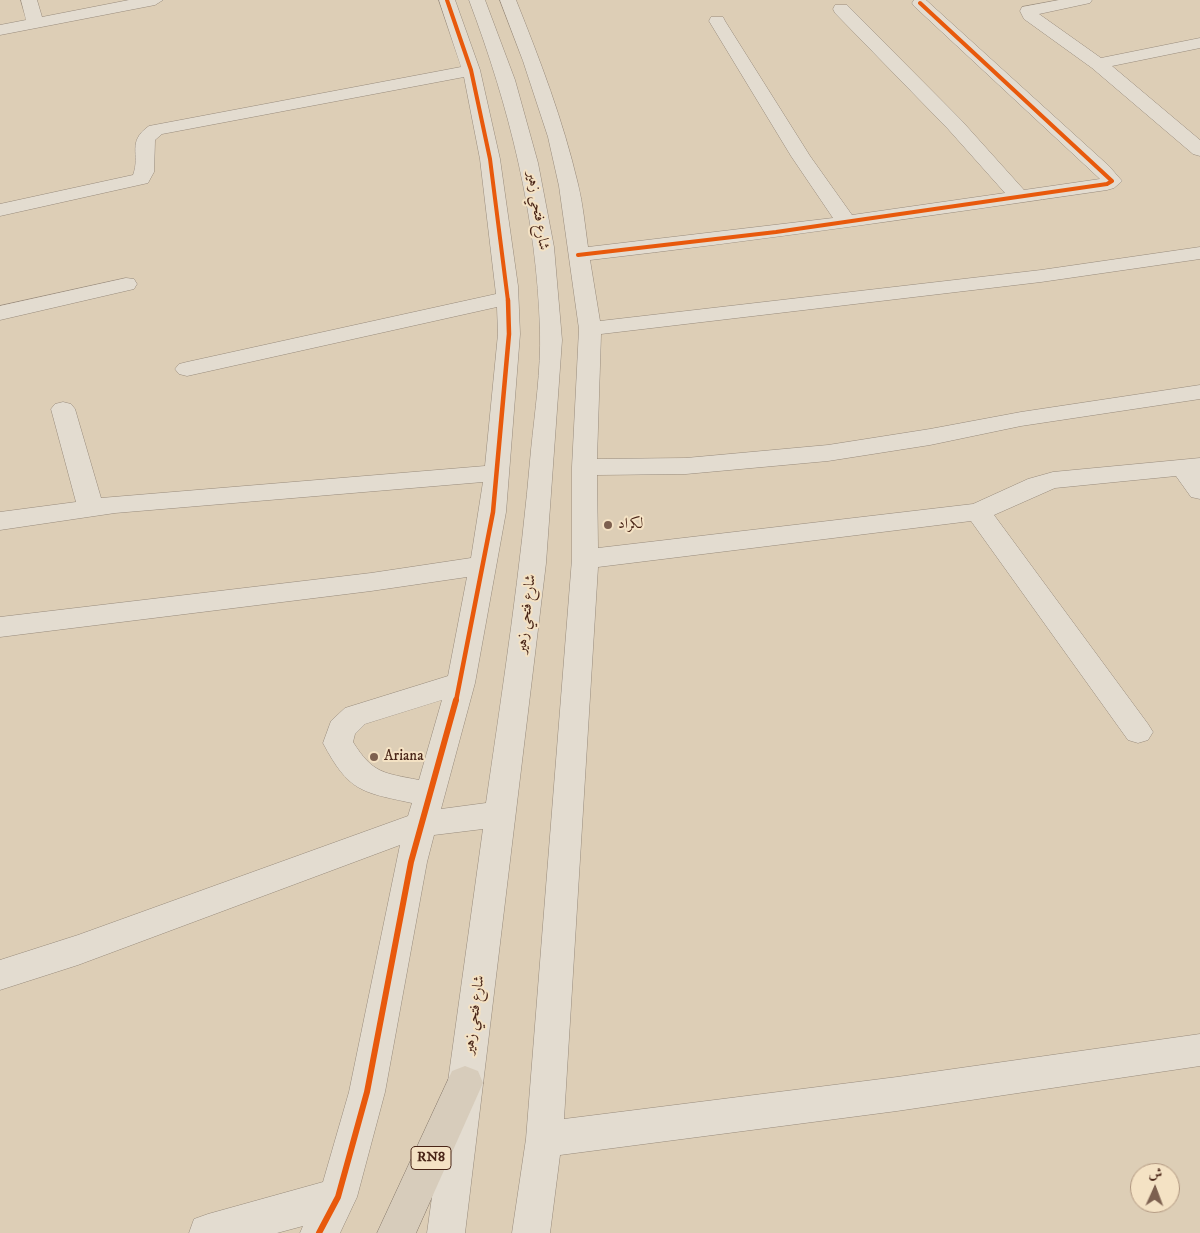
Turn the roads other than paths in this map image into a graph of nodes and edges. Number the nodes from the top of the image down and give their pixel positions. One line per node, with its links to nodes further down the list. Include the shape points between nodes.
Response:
1 (29, 0): 10 (street)
2 (154, 0): 10 (street)
3 (447, 0): 14 (street)
4 (477, 0): 43 (street, شارع فتحي زهير, via 518,115 529,157 551,333 543,472)
5 (508, 0): 22 (street, via 557,137 569,186)
6 (1084, 0): 13 (street, via 1028,11)
7 (920, 3): 18 (street, via 1112,181)
8 (841, 9): 18 (street)
9 (718, 21): 20 (street, via 801,156)
10 (35, 22): 11 (street)
11 (0, 30)
12 (1200, 44): 13 (street)
13 (1098, 64): 16 (street)
14 (471, 70): 19 (street, via 156,130 144,139 145,171 142,179); 24 (street, via 496,202)
15 (1200, 130): 16 (street)
16 (1181, 133): 17 (street)
17 (1200, 150)
18 (1020, 197): 20 (street)
19 (0, 210)
20 (845, 220): 22 (street, via 776,232)
21 (1200, 253): 26 (street, via 1041,276)
22 (578, 254): 26 (street)
23 (126, 284): 25 (street)
24 (508, 298): 27 (street); 32 (street, via 509,334)
25 (0, 313)
26 (590, 329): 30 (street)
27 (187, 369)
28 (1200, 392): 30 (street, via 828,453 686,466)
29 (63, 409): 34 (street)
30 (584, 467): 37 (street)
31 (1192, 468): 33 (street); 35 (street, via 1053,480)
32 (497, 473): 34 (street); 38 (street)
33 (1200, 491)
34 (91, 509): 36 (street)
35 (978, 512): 37 (street); 41 (street)
36 (0, 520)
37 (585, 559): 47 (street)
38 (482, 566): 39 (street); 40 (street)
39 (0, 627)
40 (461, 683): 42 (street); 42 (street, via 356,716 341,729 338,743 351,764 371,782)
41 (1138, 732)
42 (426, 810): 43 (street); 44 (street, via 78,950); 48 (street, via 411,862 368,1092)
43 (502, 814): 46 (street, شارع فتحي زهير)
44 (0, 975)
45 (1200, 1050): 47 (street)
46 (465, 1083): 51 (highway, RN8); 52 (street, شارع فتحي زهير)
47 (544, 1140): 53 (street)
48 (338, 1197): 49 (street); 50 (street)
49 (208, 1233)
50 (319, 1233)
51 (396, 1233)
52 (446, 1233)
53 (531, 1233)

